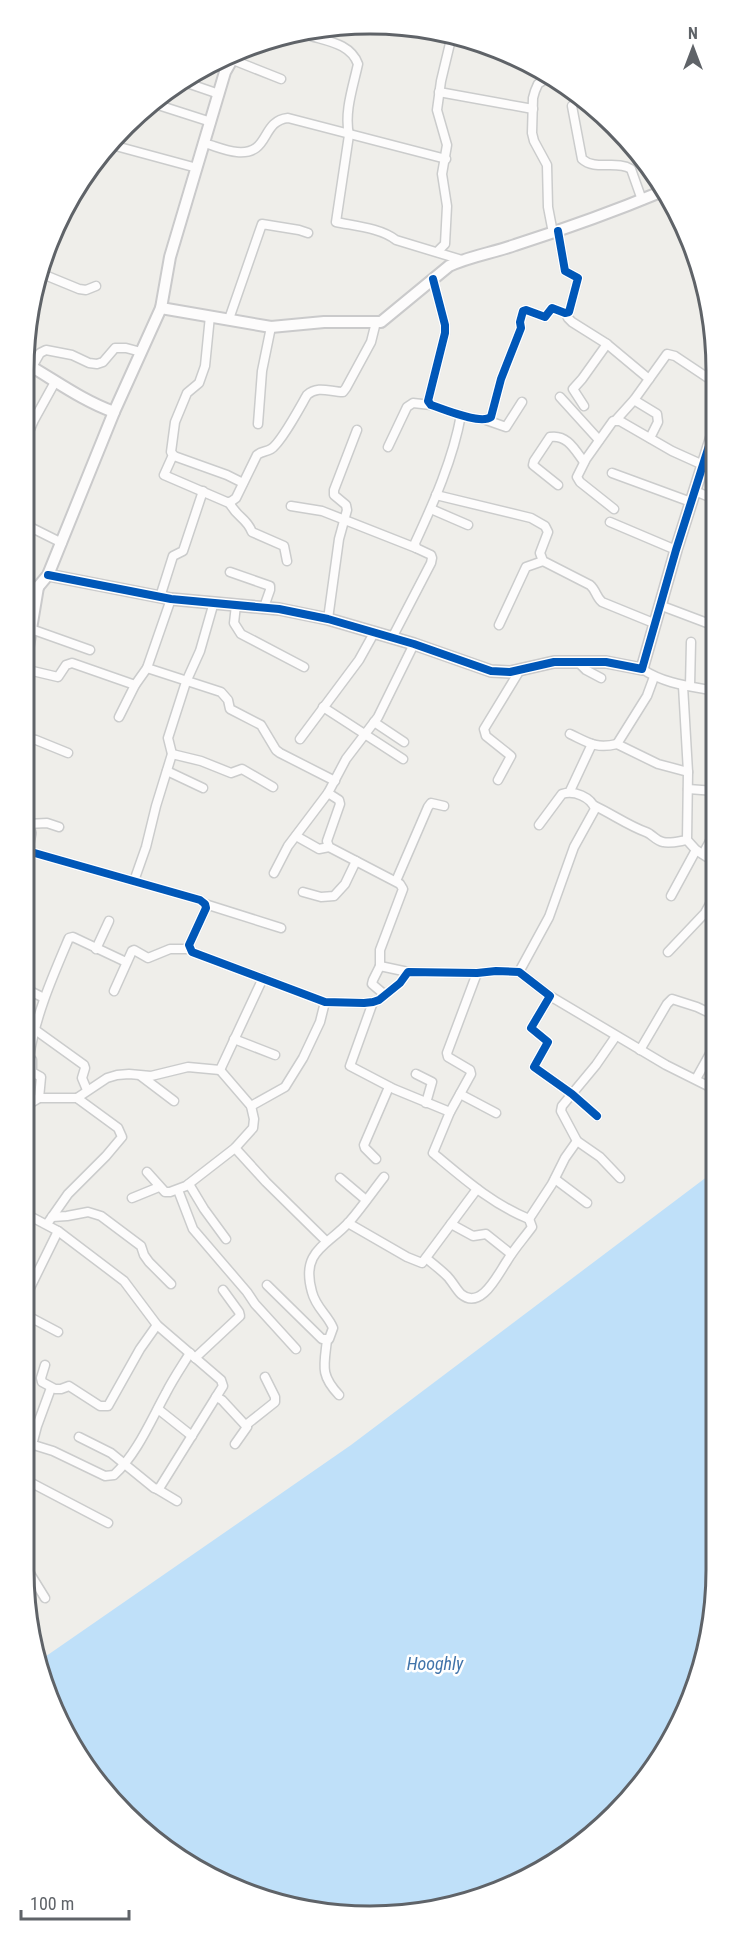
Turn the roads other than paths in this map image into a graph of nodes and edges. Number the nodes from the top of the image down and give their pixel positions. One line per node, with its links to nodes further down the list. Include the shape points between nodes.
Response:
1 (319, 38): 14 (street, via 338,44 358,64 348,108)
2 (450, 44): 8 (street)
3 (239, 61): 5 (street)
4 (229, 66): 9 (street)
5 (281, 79)
6 (541, 82): 12 (street, via 533,98)
7 (194, 85): 9 (street)
8 (439, 92): 12 (street); 17 (street, via 437,110 447,145)
9 (219, 94): 13 (street)
10 (572, 106): 20 (street, via 582,159 591,164 632,169)
11 (163, 107): 13 (street)
12 (533, 109): 21 (street, via 532,133 547,165 548,207)
13 (211, 122): 15 (street)
14 (349, 135): 15 (street, via 288,118 275,122 254,150 234,152); 17 (street); 23 (street, via 336,222)
15 (204, 143): 18 (street)
16 (120, 147): 18 (street)
17 (446, 159): 23 (street, via 442,174 447,206 445,244)
18 (197, 168): 28 (street, via 170,257)
19 (656, 194): 20 (street)
20 (642, 200): 21 (street)
21 (555, 232): 24 (street); 29 (street, via 565,271 578,278)
22 (308, 233): 31 (street, via 262,224)
23 (438, 251): 24 (street)
24 (462, 260): 26 (street)
25 (48, 276): 27 (street, via 79,289)
26 (433, 279): 32 (street, via 381,322); 44 (street, via 445,333 428,397)
27 (96, 286)
28 (161, 308): 30 (street); 35 (street)
29 (566, 313): 34 (street, via 572,322); 48 (street, via 552,308 545,317 523,311 491,417)
30 (210, 316): 31 (street); 56 (street, via 204,366 175,422)
31 (229, 319): 33 (street)
32 (376, 322): 33 (street); 61 (street, via 371,342 346,388 342,392 311,392 279,442 257,455)
33 (271, 327): 51 (street, via 262,371)
34 (606, 344): 39 (street); 45 (street, via 573,388)
35 (141, 352): 36 (street, via 115,348 97,364 55,350 43,350); 46 (street)
36 (35, 359)
37 (34, 368): 40 (street)
38 (706, 377): 39 (street, via 670,354 664,355)
39 (649, 379): 42 (street)
40 (55, 382): 46 (street); 50 (street)
41 (560, 397): 54 (street)
42 (634, 400): 49 (street); 53 (street, via 657,414 658,422)
43 (522, 402): 48 (street, via 506,427)
44 (431, 405): 47 (street); 55 (street, via 413,403 406,407)
45 (584, 406)
46 (114, 412): 75 (street)
47 (461, 415): 48 (street); 64 (street, via 457,440)
48 (486, 420)
49 (616, 420): 53 (street); 54 (street)
50 (34, 423)
51 (258, 424)
52 (357, 430): 71 (street, via 334,490 337,499 346,505)
53 (650, 438): 59 (street)
54 (599, 440): 58 (street)
55 (388, 447)
56 (173, 454): 61 (street); 63 (street, via 164,475)
57 (706, 455): 59 (street)
58 (584, 462): 62 (street, via 566,440 550,437 533,465); 70 (street, via 578,480)
59 (703, 465): 65 (street)
60 (612, 473): 65 (street)
61 (243, 483): 67 (street, via 236,498)
62 (558, 485)
63 (203, 491): 67 (street); 84 (street, via 183,551 173,556)
64 (436, 495): 69 (street); 79 (street, via 531,518 545,526 548,532 540,553)
65 (693, 497): 66 (street); 77 (street)
66 (706, 498)
67 (229, 502): 78 (street, via 252,532 281,544)
68 (291, 506): 71 (street, via 322,511)
69 (431, 509): 73 (street); 76 (street)
70 (615, 509)
71 (344, 520): 76 (street); 90 (street)
72 (610, 522): 77 (street)
73 (468, 525)
74 (34, 529): 75 (street)
75 (62, 543): 81 (street)
76 (416, 548): 96 (street, via 430,555 431,562)
77 (676, 550): 87 (street)
78 (287, 561)
79 (543, 561): 92 (street, via 590,585 602,602); 93 (street, via 526,567)
80 (230, 572): 88 (street, via 270,586)
81 (48, 575): 82 (street); 84 (street)
82 (38, 587): 83 (street); 89 (street)
83 (34, 590)
84 (165, 598): 85 (street); 102 (street)
85 (214, 602): 86 (street); 108 (street)
86 (236, 604): 88 (street); 101 (street, via 234,623 241,634)
87 (662, 606): 91 (street); 92 (street)
88 (264, 607): 90 (street)
89 (34, 611)
90 (328, 619): 95 (street)
91 (706, 623)
92 (656, 624): 103 (street)
93 (499, 625)
94 (34, 630): 99 (street)
95 (374, 633): 96 (street); 112 (street)
96 (392, 638): 98 (street)
97 (691, 642): 110 (street)
98 (414, 644): 104 (street, via 491,670); 114 (street)
99 (90, 650)
100 (578, 662): 103 (street, via 606,662); 104 (street, via 554,662); 107 (street)
101 (304, 667)
102 (147, 668): 108 (street); 109 (street)
103 (642, 669): 106 (street)
104 (520, 670): 127 (street, via 484,729 486,736 511,756)
105 (34, 672): 109 (street, via 58,677 72,663)
106 (654, 677): 110 (street); 121 (street, via 647,696)
107 (601, 678)
108 (186, 682): 123 (street, via 168,738); 128 (street, via 221,692 230,709 261,724 276,750)
109 (135, 685): 113 (street)
110 (687, 686): 111 (street); 126 (street)
111 (706, 689)
112 (323, 707): 116 (street); 117 (street)
113 (119, 717)
114 (374, 722): 116 (street); 119 (street)
115 (570, 734): 120 (street)
116 (364, 735): 124 (street); 128 (street)
117 (300, 739)
118 (34, 740): 122 (street)
119 (404, 742)
120 (592, 744): 121 (street); 133 (street)
121 (617, 744): 126 (street, via 658,764)
122 (68, 753)
123 (172, 754): 125 (street); 129 (street, via 231,773 242,769)
124 (403, 759)
125 (167, 771): 130 (street); 149 (street)
126 (688, 772): 131 (street)
127 (498, 780)
128 (334, 781): 134 (street)
129 (273, 787)
130 (203, 788)
131 (688, 789): 132 (street); 141 (street)
132 (706, 790)
133 (570, 791): 136 (street); 138 (street, via 562,794)
134 (328, 793): 140 (street); 143 (street, via 340,804 327,841)
135 (444, 806): 150 (street, via 431,803 428,807)
136 (595, 806): 141 (street, via 663,842); 163 (street, via 574,847 549,917)
137 (34, 821): 139 (street)
138 (539, 825)
139 (59, 827)
140 (296, 836): 143 (street, via 319,849); 148 (street)
141 (687, 840): 144 (street)
142 (706, 843): 144 (street)
143 (329, 848): 147 (street)
144 (699, 852): 146 (street); 152 (street)
145 (34, 853): 149 (street)
146 (706, 856)
147 (356, 861): 150 (street); 151 (street, via 334,896)
148 (274, 873)
149 (134, 881): 153 (street)
150 (396, 881): 161 (street, via 403,889 380,950)
151 (303, 892)
152 (671, 896)
153 (205, 904): 156 (street); 158 (street)
154 (706, 911): 159 (street)
155 (108, 921): 157 (street)
156 (281, 928)
157 (96, 949): 160 (street); 170 (street, via 69,938)
158 (190, 949): 160 (street, via 171,949 148,958 132,951); 165 (street)
159 (668, 952)
160 (126, 962): 166 (street)
161 (380, 966): 162 (street); 168 (street, via 372,984)
162 (408, 972): 164 (street); 168 (street)
163 (519, 972): 164 (street); 169 (street)
164 (477, 974): 188 (street, via 447,1053 471,1071)
165 (263, 978): 171 (street); 176 (street)
166 (114, 991)
167 (34, 993): 170 (street)
168 (385, 995): 172 (street)
169 (550, 996): 175 (street); 189 (street, via 531,1028 548,1042 534,1067)
170 (44, 998): 174 (street)
171 (325, 1002): 172 (street); 195 (street, via 320,1023 285,1087)
172 (374, 1002): 186 (street, via 350,1066)
173 (706, 1011): 177 (street, via 672,999)
174 (34, 1029): 187 (street, via 84,1065 82,1078)
175 (616, 1036): 177 (street); 189 (street)
176 (234, 1039): 178 (street); 180 (street)
177 (640, 1050): 184 (street)
178 (275, 1055)
179 (706, 1061): 184 (street)
180 (220, 1070): 183 (street, via 188,1067); 195 (street)
181 (34, 1073): 190 (street, via 41,1077)
182 (416, 1074): 194 (street, via 432,1082)
183 (141, 1075): 187 (street, via 117,1075); 193 (street)
184 (696, 1079): 185 (street)
185 (706, 1084)
186 (389, 1087): 194 (street); 201 (street, via 364,1145)
187 (87, 1090): 191 (street)
188 (460, 1094): 196 (street); 197 (street)
189 (572, 1094): 198 (street); 199 (street, via 561,1111)
190 (39, 1098): 191 (street); 192 (street)
191 (77, 1098): 216 (street, via 118,1128 122,1137 68,1194)
192 (34, 1101)
193 (174, 1101)
194 (426, 1102): 196 (street)
195 (251, 1106): 200 (street, via 253,1128)
196 (450, 1112): 209 (street, via 433,1153)
197 (496, 1113)
198 (597, 1116)
199 (578, 1141): 205 (street); 206 (street)
200 (235, 1148): 207 (street); 221 (street)
201 (376, 1159)
202 (147, 1173): 208 (street)
203 (384, 1177): 212 (street)
204 (340, 1178): 212 (street)
205 (620, 1178)
206 (555, 1179): 213 (street); 215 (street)
207 (189, 1184): 210 (street); 220 (street)
208 (159, 1187): 210 (street, via 165,1191); 211 (street)
209 (477, 1189): 215 (street); 218 (street)
210 (178, 1190): 232 (street, via 193,1229)
211 (132, 1198)
212 (366, 1200): 217 (street)
213 (587, 1203)
214 (34, 1216): 216 (street)
215 (529, 1219): 222 (street, via 532,1227)
216 (50, 1220): 219 (street); 225 (street, via 88,1212 101,1216 138,1243 149,1262)
217 (348, 1223): 221 (street); 223 (street, via 418,1263)
218 (451, 1224): 222 (street, via 473,1236 486,1234); 223 (street)
219 (58, 1231): 224 (street); 229 (street, via 124,1281)
220 (226, 1239)
221 (326, 1241): 231 (street, via 308,1271 312,1295 333,1328)
222 (511, 1254): 223 (street, via 496,1279 475,1299 461,1294)
223 (426, 1258)
224 (34, 1280)
225 (171, 1284)
226 (267, 1285): 231 (street)
227 (223, 1290): 233 (street, via 240,1316)
228 (34, 1319): 230 (street)
229 (157, 1325): 233 (street); 236 (street, via 108,1406 100,1406 67,1386)
230 (58, 1332)
231 (327, 1340): 237 (street, via 324,1369 328,1383)
232 (296, 1349)
233 (192, 1355): 238 (street, via 223,1382); 239 (street)
234 (45, 1365): 236 (street, via 41,1380)
235 (265, 1377): 240 (street, via 275,1402)
236 (51, 1388): 241 (street)
237 (339, 1395)
238 (216, 1397): 240 (street); 242 (street)
239 (158, 1409): 242 (street); 246 (street)
240 (246, 1425): 244 (street)
241 (34, 1432)
242 (192, 1436): 248 (street)
243 (80, 1437): 246 (street)
244 (236, 1444)
245 (34, 1445): 246 (street, via 105,1476 114,1476)
246 (125, 1464): 248 (street)
247 (34, 1484): 250 (street)
248 (157, 1489): 249 (street)
249 (177, 1501)
250 (108, 1523)
251 (35, 1581): 252 (street)
252 (45, 1598)

